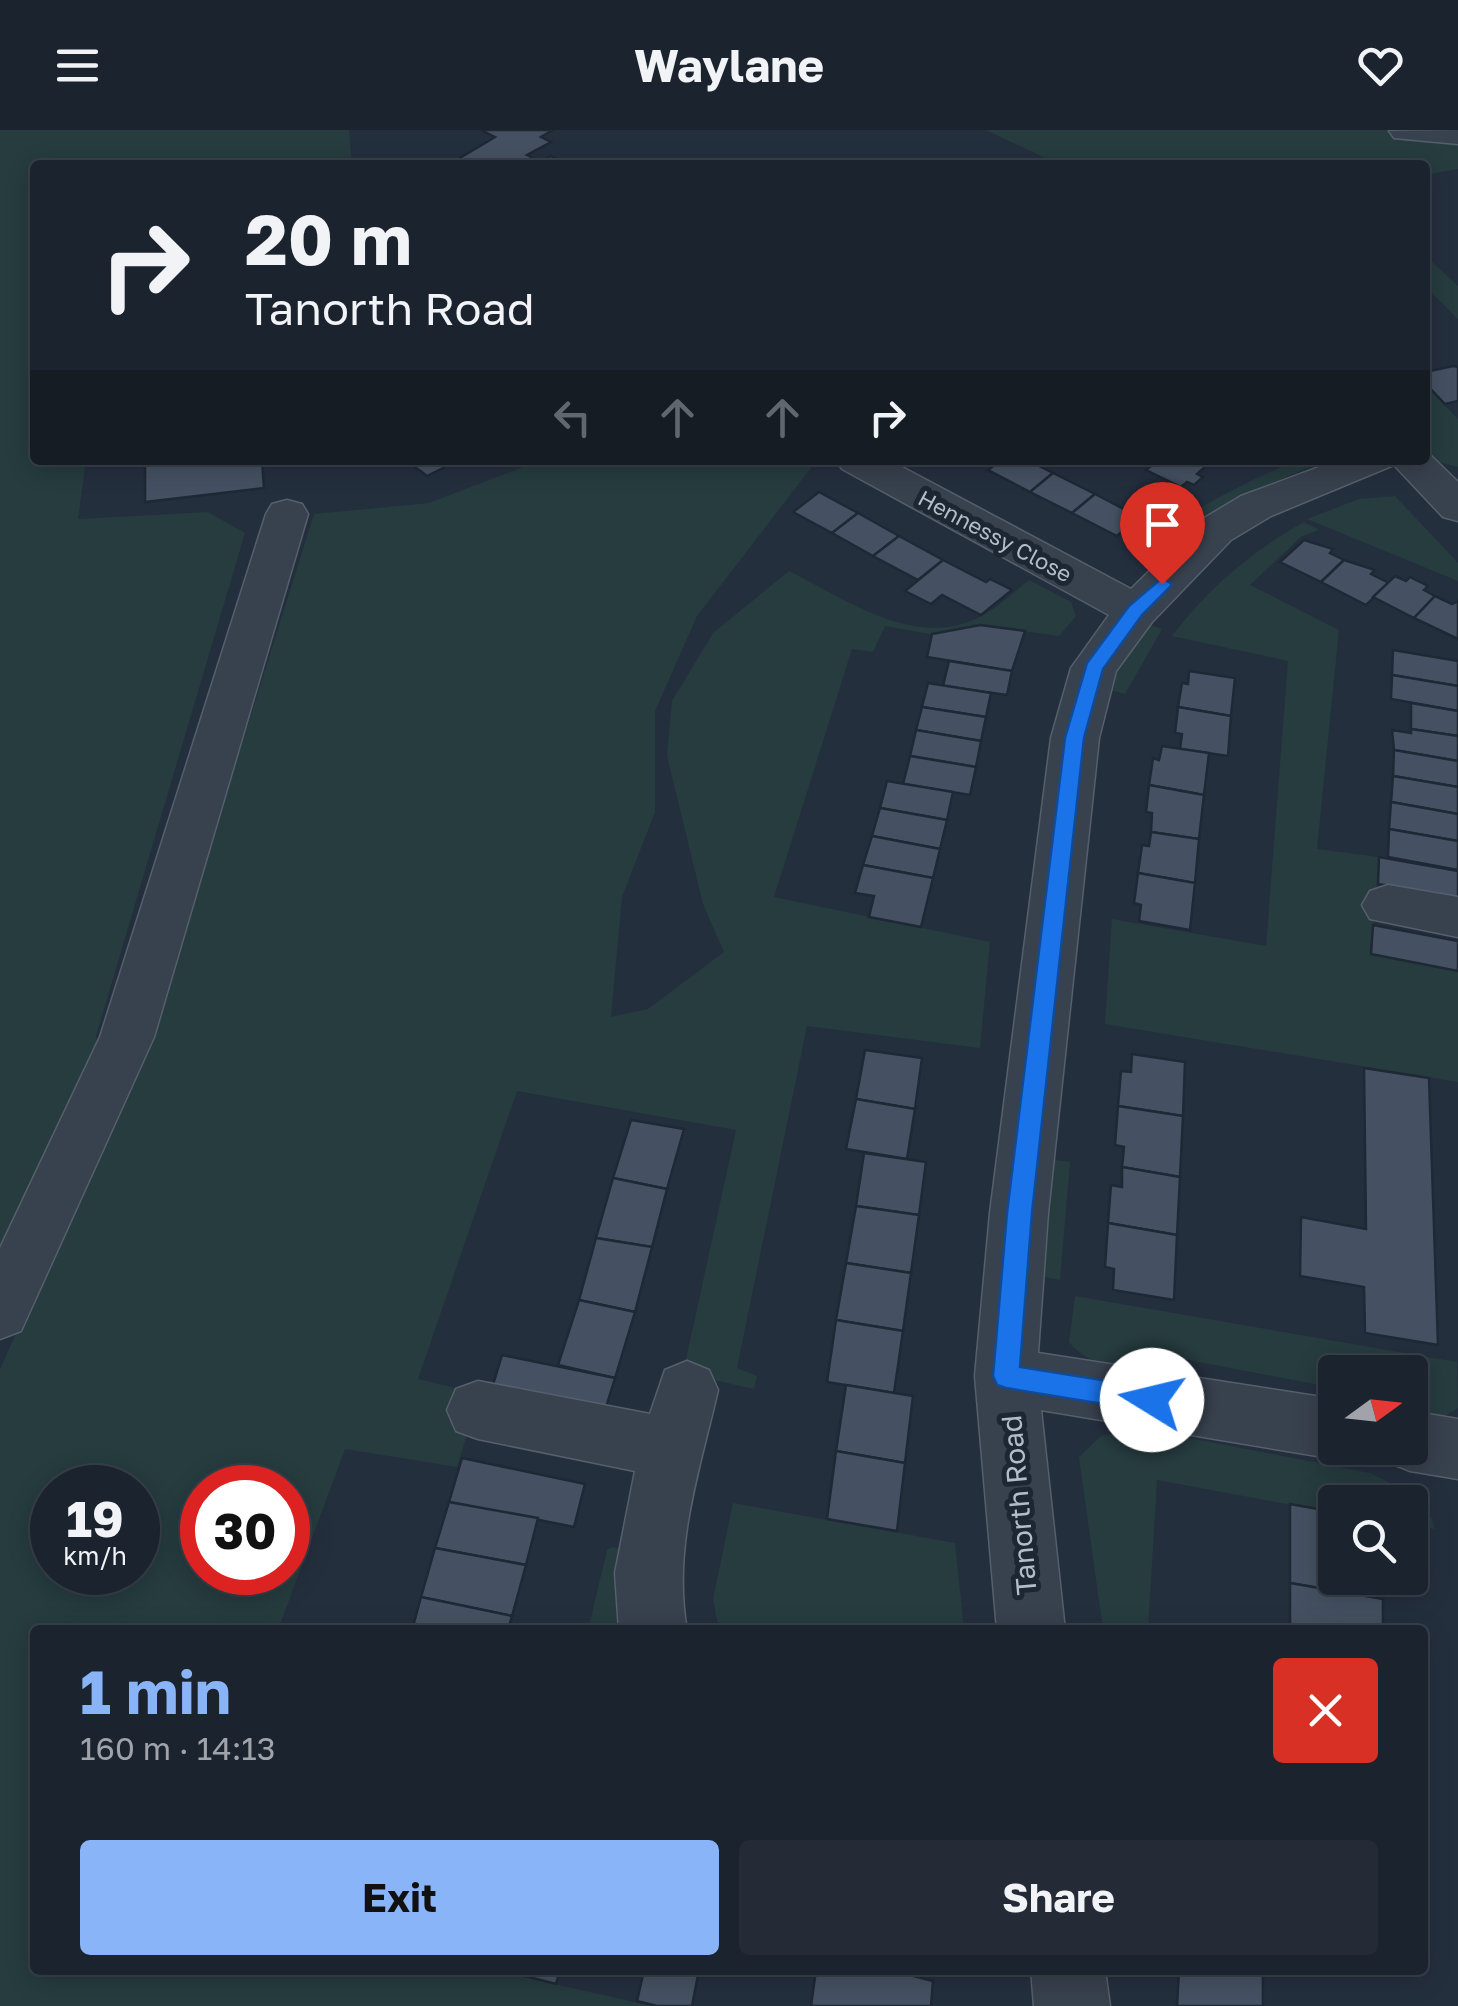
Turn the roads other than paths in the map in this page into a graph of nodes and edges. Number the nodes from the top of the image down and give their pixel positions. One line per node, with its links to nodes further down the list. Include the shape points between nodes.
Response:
1 (1406, 130): 2 (street)
2 (1458, 134)
3 (863, 465): 8 (street, Hennessy Close)
4 (1363, 465): 8 (street, Tanorth Road, via 1274,498 1216,530)
5 (1417, 465): 6 (street)
6 (1458, 507)
7 (287, 514): 11 (street, via 127,1036)
8 (1136, 610): 12 (street, Tanorth Road, via 1094,668 1074,738)
9 (1388, 905): 10 (street)
10 (1458, 917)
11 (0, 1312)
12 (1006, 1376): 14 (street); 18 (street, Tanorth Road)
13 (478, 1410): 17 (street, via 681,1420 650,1554)
14 (1318, 1426)
15 (1428, 1444): 16 (street)
16 (1458, 1448)
17 (652, 1625)
18 (1030, 1625)
19 (1069, 1975): 20 (street)
20 (1072, 2006)

